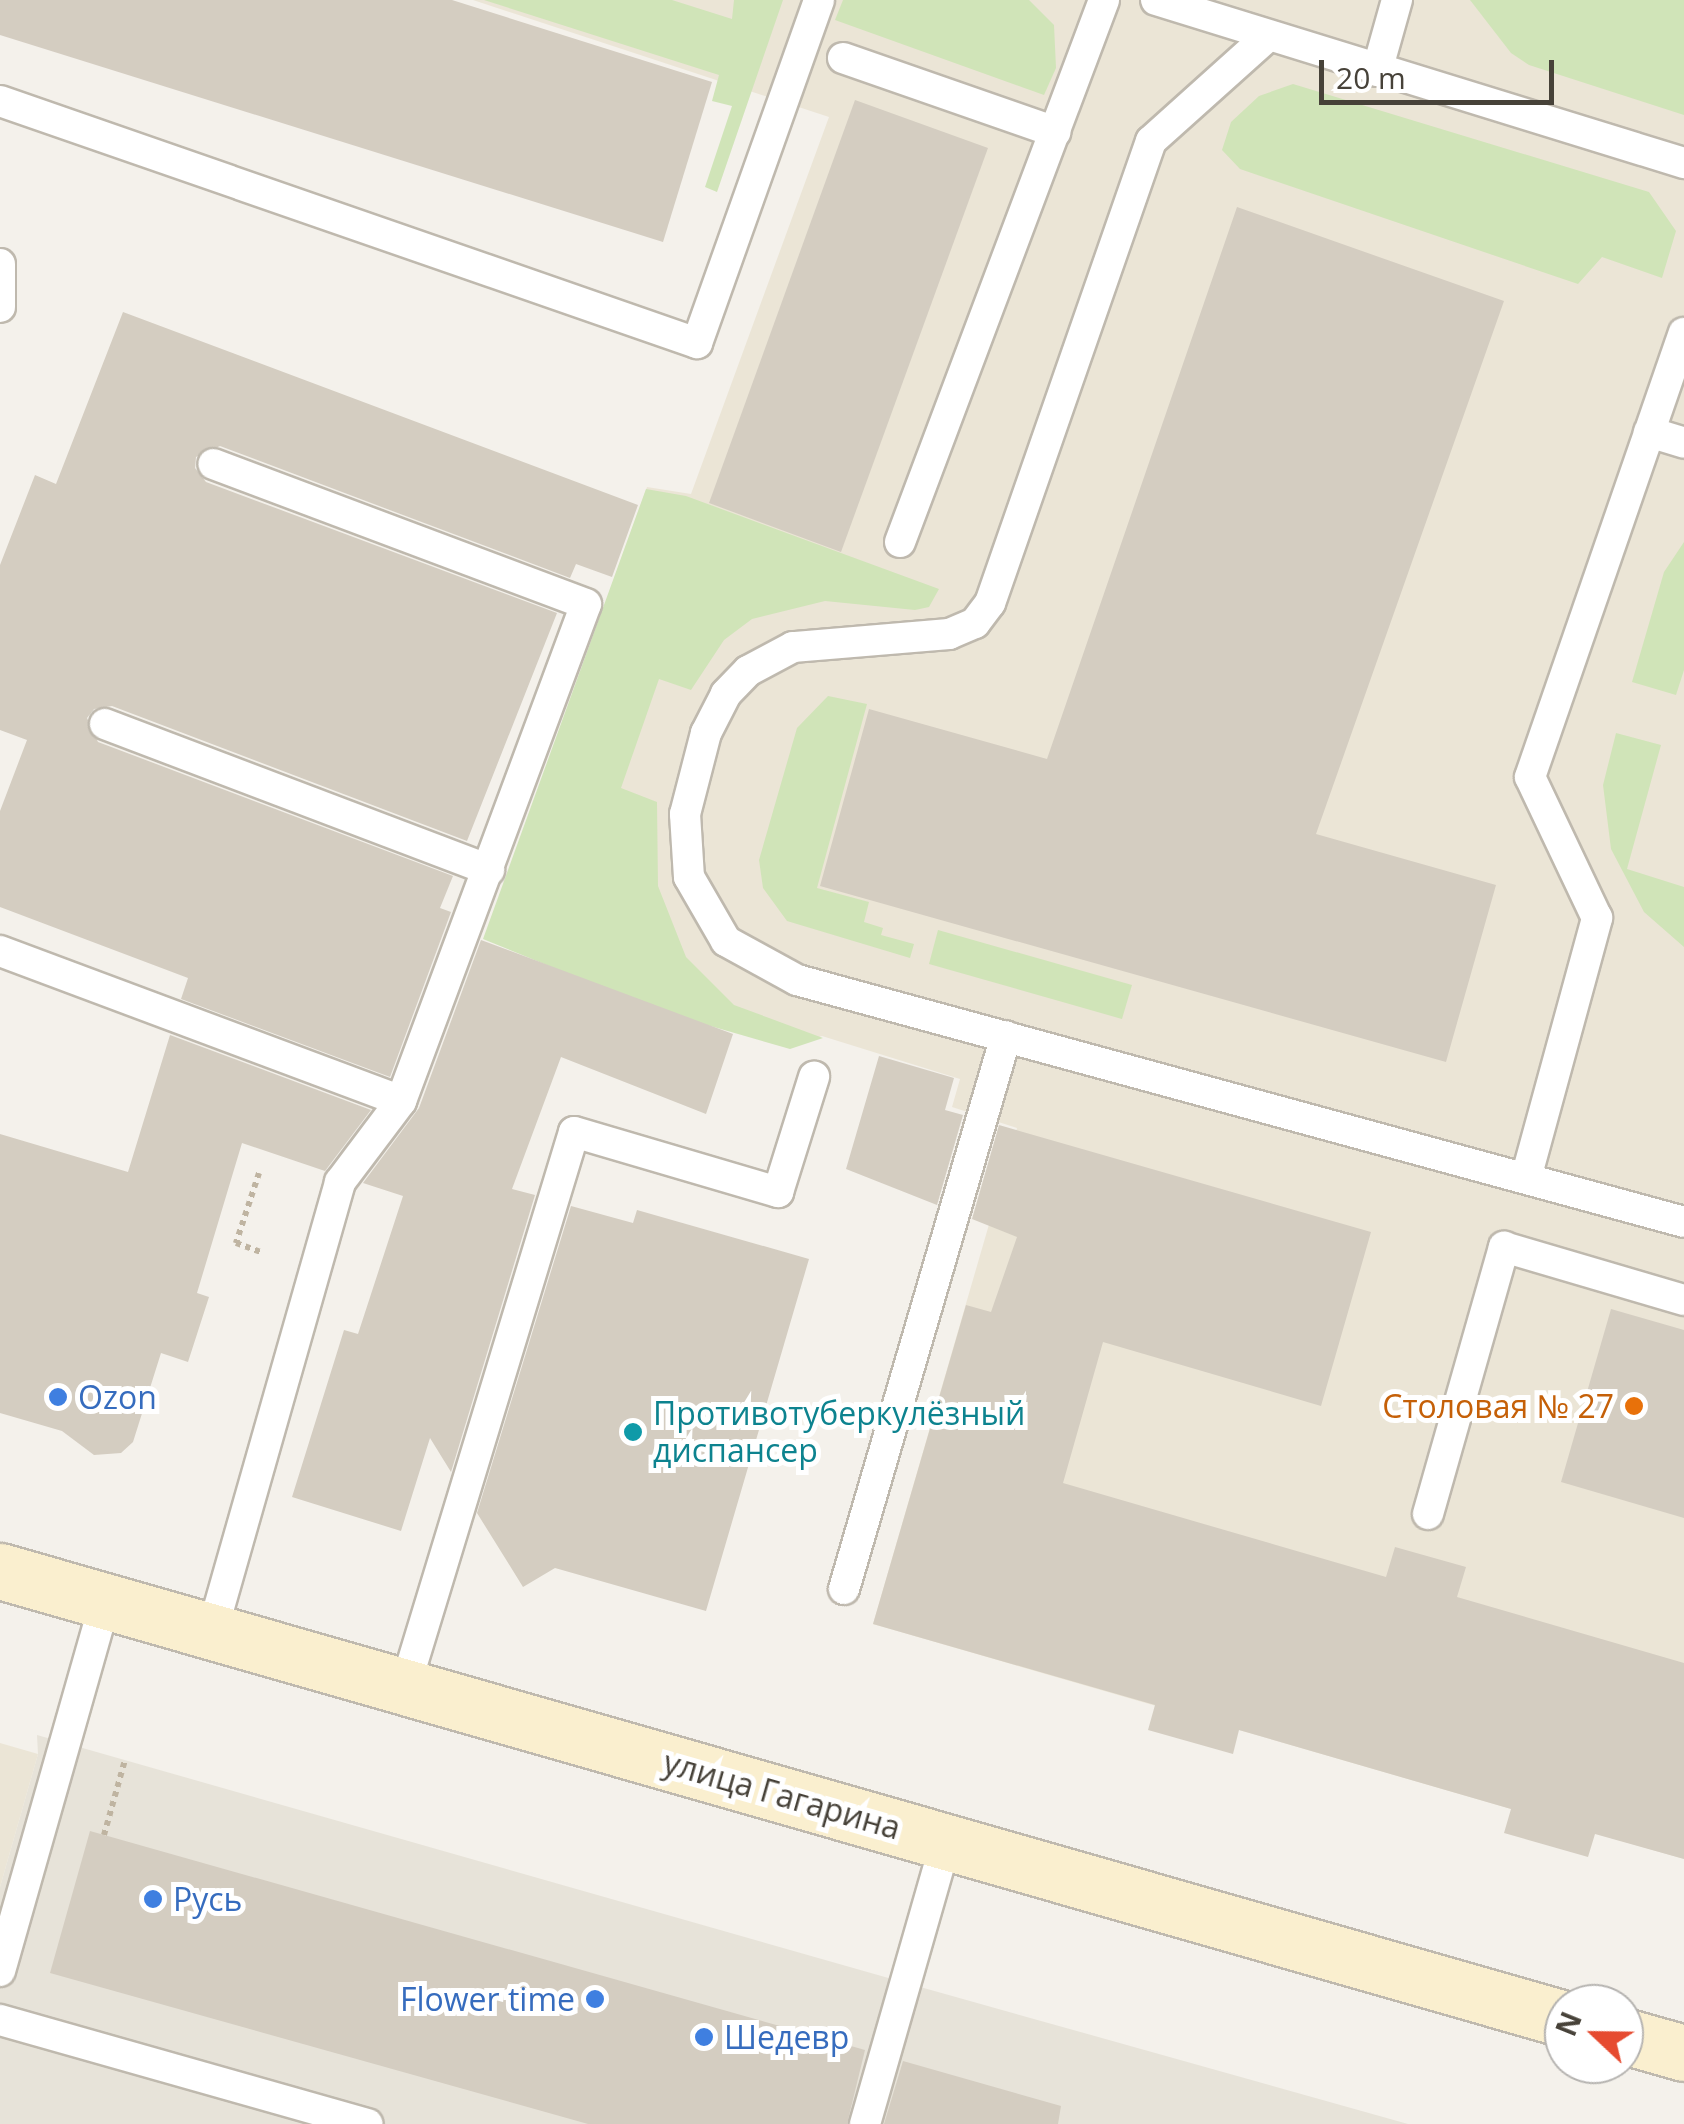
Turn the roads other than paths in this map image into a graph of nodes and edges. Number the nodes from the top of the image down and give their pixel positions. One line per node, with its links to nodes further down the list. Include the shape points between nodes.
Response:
1 (819, 0): 8 (lane, via 697,344)
2 (1104, 0): 9 (lane)
3 (1156, 0): 5 (lane)
4 (1397, 0): 7 (lane)
5 (1268, 36): 7 (lane); 21 (lane, via 1151,141 990,603 975,623 949,634 793,647 748,670 706,733 684,814 688,877 726,941 797,980)
6 (843, 58): 9 (lane)
7 (1377, 71): 10 (lane)
8 (0, 101)
9 (1055, 132): 17 (lane)
10 (1684, 163)
11 (0, 264): 12 (lane)
12 (0, 307)
13 (1684, 333): 14 (lane)
14 (1650, 432): 15 (lane); 24 (lane, via 1530,777 1597,918)
15 (1684, 443)
16 (212, 464): 19 (lane, via 586,604)
17 (900, 542)
18 (105, 724): 19 (lane)
19 (488, 870): 23 (lane)
20 (0, 951): 23 (lane)
21 (1006, 1036): 24 (lane); 29 (lane)
22 (814, 1077): 32 (lane, via 778,1192 574,1132)
23 (401, 1101): 31 (lane, via 340,1182)
24 (1526, 1178): 25 (lane)
25 (1684, 1222)
26 (1684, 1300): 27 (lane, via 1504,1247)
27 (1428, 1514)
28 (0, 1572): 30 (main road, улица Гагарина)
29 (844, 1590)
30 (106, 1602): 31 (main road, улица Гагарина); 34 (lane)
31 (212, 1632): 32 (main road, улица Гагарина)
32 (405, 1688): 33 (main road, улица Гагарина)
33 (946, 1842): 35 (main road, улица Гагарина); 40 (lane)
34 (0, 1971)
35 (1544, 2013)
36 (0, 2020): 39 (lane)
37 (1644, 2042): 38 (main road)
38 (1684, 2053)
39 (368, 2124)
40 (865, 2124)

